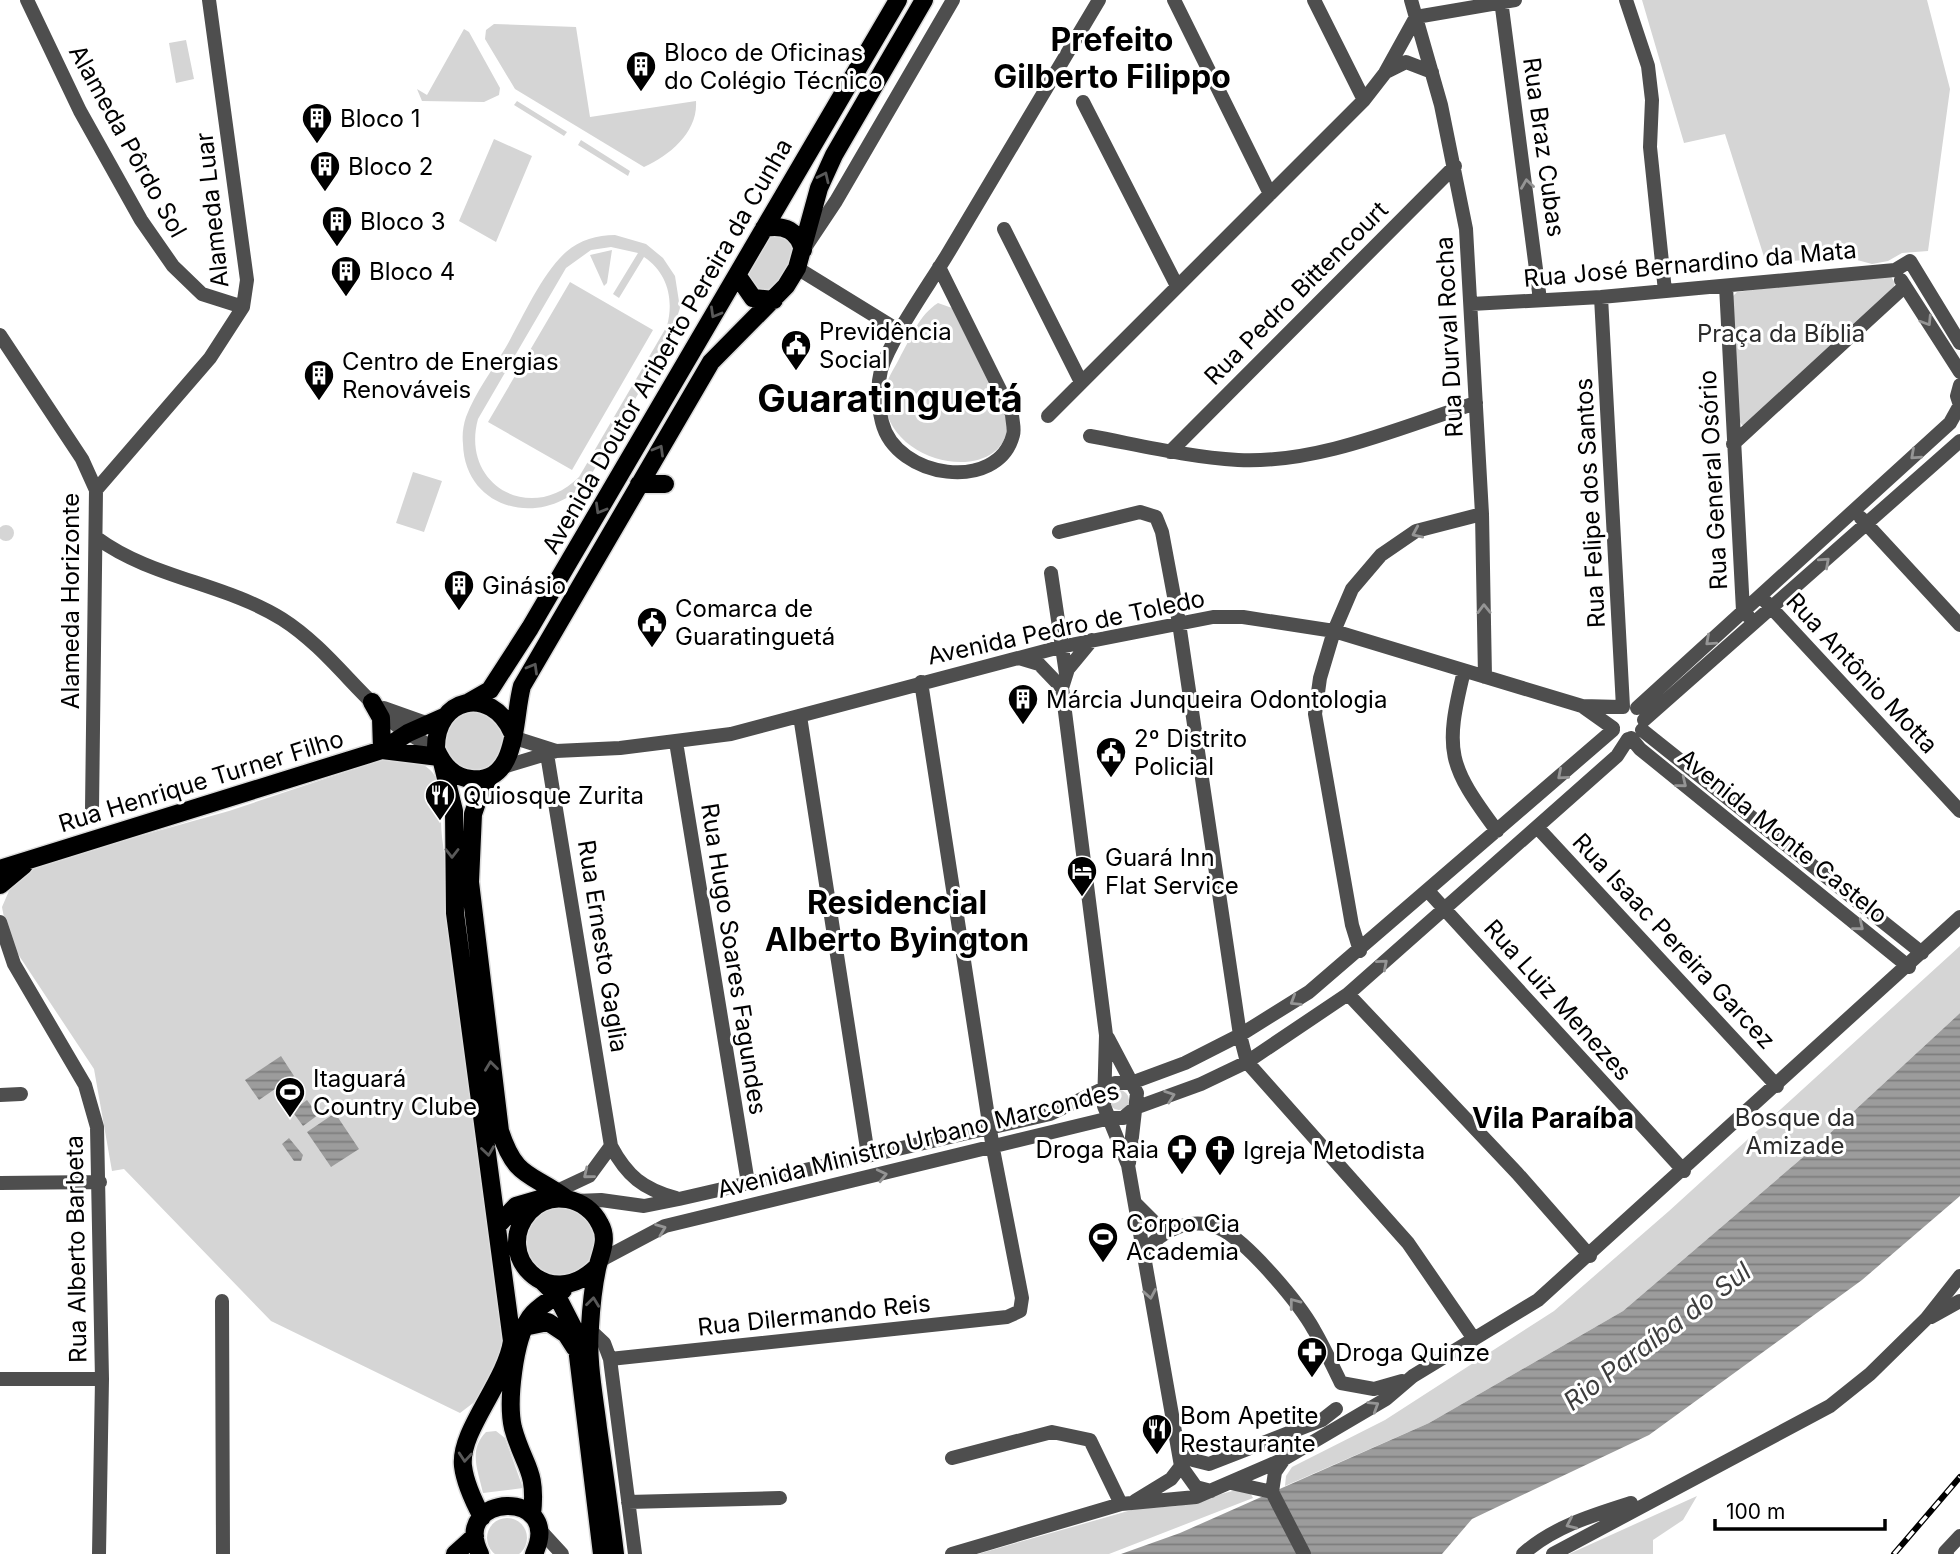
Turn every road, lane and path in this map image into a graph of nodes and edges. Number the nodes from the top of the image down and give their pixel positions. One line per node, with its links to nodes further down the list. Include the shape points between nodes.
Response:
1 (27, 0): 35 (street, Alameda Pôrdo Sol, via 80,111 173,266 202,294)
2 (209, 0): 35 (street, Alameda Luar, via 247,280)
3 (898, 0): 20 (main road, Avenida Doutor Ariberto Pereira da Cunha)
4 (924, 0): 22 (main road, Avenida Doutor Ariberto Pereira da Cunha, one-way to 4, via 819,188 834,155)
5 (953, 0): 22 (street, Avenida Doutor Ariberto Pereira da Cunha)
6 (1174, 0): 19 (street)
7 (1314, 0): 16 (street)
8 (1411, 0): 13 (street, Rua Durval Rocha)
9 (1501, 0): 10 (street); 13 (street); 33 (street, Rua Braz Cubas, one-way to 9)
10 (1515, 0)
11 (1626, 0): 30 (street, via 1648,66 1650,147)
12 (1095, 1): 23 (street)
13 (1416, 17): 14 (street, Rua Durval Rocha); 15 (street)
14 (1432, 72): 15 (street, via 1406,62); 18 (street, Rua Durval Rocha)
15 (1385, 73): 16 (street)
16 (1364, 100): 19 (street)
17 (1083, 102): 27 (street)
18 (1455, 166): 34 (street, Rua Durval Rocha, via 1466,229); 48 (street, Rua Pedro Bittencourt)
19 (1270, 194): 27 (street)
20 (764, 228): 22 (main road, via 791,230); 26 (main road, Avenida Doutor Ariberto Pereira da Cunha)
21 (1004, 229): 40 (street)
22 (803, 250): 24 (main road, Avenida Doutor Ariberto Pereira da Cunha)
23 (939, 267): 36 (street); 36 (street, via 1012,414 1013,435 1000,455 982,467 955,473 932,471 894,446 882,425 878,399 881,369)
24 (797, 268): 32 (main road, Avenida Doutor Ariberto Pereira da Cunha); 36 (street)
25 (1895, 270): 28 (street, Rua José Bernardino da Mata); 29 (street); 38 (street, Rua José Bernardino da Mata, via 1910,261)
26 (737, 275): 32 (main road, via 753,298); 73 (main road, Avenida Doutor Ariberto Pereira da Cunha, one-way to 73, via 530,628 490,690)
27 (1177, 286): 40 (street)
28 (1726, 286): 30 (street, Rua José Bernardino da Mata); 47 (street, Rua General Osório)
29 (1905, 286): 39 (street, one-way to 39); 47 (street)
30 (1665, 291): 31 (street, Rua José Bernardino da Mata)
31 (1601, 297): 33 (street, Rua José Bernardino da Mata); 77 (street, Rua Felipe dos Santos)
32 (774, 300): 49 (main road, Avenida Doutor Ariberto Pereira da Cunha, one-way to 32, via 711,362)
33 (1540, 300): 34 (street, Rua José Bernardino da Mata)
34 (1471, 304): 42 (street, Rua Durval Rocha)
35 (243, 307): 51 (street, Alameda Luar, via 210,358)
36 (901, 332)
37 (0, 335): 51 (street, Alameda Horizonte, via 82,459)
38 (1960, 343)
39 (1960, 372)
40 (1081, 382): 44 (street)
41 (1960, 384): 43 (street)
42 (1476, 403): 48 (street, via 1297,456 1240,460); 53 (street, Rua Durval Rocha)
43 (1960, 405): 52 (street, Avenida Ministro Urbano Marcondes, one-way to 52, via 1950,424)
44 (1048, 416)
45 (1090, 436): 48 (street)
46 (1960, 441): 54 (street, Avenida Ministro Urbano Marcondes)
47 (1733, 444): 60 (street, Rua General Osório)
48 (1170, 452)
49 (639, 484): 50 (main road); 80 (main road, Avenida Doutor Ariberto Pereira da Cunha, one-way to 49, via 522,686)
50 (665, 484)
51 (96, 490): 56 (street, Alameda Horizonte)
52 (1855, 510): 54 (street); 58 (street, Avenida Ministro Urbano Marcondes)
53 (1482, 514): 64 (street, one-way to 64, via 1416,531 1381,555 1352,589); 69 (street, Rua Durval Rocha, one-way to 53)
54 (1867, 524): 59 (street, Avenida Ministro Urbano Marcondes, one-way to 54); 63 (street)
55 (1059, 532): 61 (street, via 1140,512 1156,517)
56 (97, 538): 72 (street, via 116,553 252,603 282,619 311,640); 86 (street, Alameda Horizonte)
57 (1051, 573): 66 (street)
58 (1760, 596): 59 (street, Rua Antônio Motta); 60 (street, Avenida Ministro Urbano Marcondes)
59 (1772, 609): 62 (street, Avenida Ministro Urbano Marcondes); 87 (street, Rua Antônio Motta)
60 (1743, 611): 62 (street, Rua General Osório); 77 (street, Avenida Ministro Urbano Marcondes, one-way to 77)
61 (1179, 623): 64 (street, Avenida Pedro de Toledo, via 1243,617); 65 (street, Avenida Pedro de Toledo); 103 (street)
62 (1756, 624): 77 (street, Avenida Ministro Urbano Marcondes)
63 (1960, 625)
64 (1335, 631): 68 (street, Avenida Pedro de Toledo); 98 (street, via 1320,678 1315,714)
65 (1092, 640): 66 (street, Avenida Pedro de Toledo); 70 (street)
66 (1055, 648): 67 (street, Avenida Pedro de Toledo); 70 (street)
67 (1019, 658): 70 (street, via 1039,664); 71 (street, Avenida Pedro de Toledo)
68 (1464, 671): 69 (street, Avenida Pedro de Toledo); 89 (street, via 1453,714 1451,752 1466,790)
69 (1485, 677): 74 (street, Avenida Pedro de Toledo)
70 (1061, 680): 102 (street)
71 (921, 682): 75 (street, Avenida Pedro de Toledo); 112 (street)
72 (372, 702): 76 (street); 79 (street); 82 (main road, via 381,718)
73 (464, 704): 76 (main road); 80 (main road, via 493,707 506,718)
74 (1582, 706): 77 (street); 78 (street)
75 (800, 716): 81 (street, Avenida Pedro de Toledo); 115 (street)
76 (436, 720): 79 (main road, Rua Henrique Turner Filho); 84 (main road)
77 (1632, 721): 78 (street); 78 (street, via 1614,713); 88 (street, Avenida Ministro Urbano Marcondes, via 1617,756); 99 (street, Avenida Monte Castelo); 100 (street, Avenida Monte Castelo, one-way to 100, via 1640,749)
78 (1613, 729): 89 (street, Avenida Ministro Urbano Marcondes, one-way to 89)
79 (408, 733): 82 (main road, Rua Henrique Turner Filho); 84 (street)
80 (512, 734): 83 (street, Avenida Pedro de Toledo); 85 (main road, via 511,754)
81 (676, 742): 83 (street, Avenida Pedro de Toledo); 120 (street, Rua Hugo Soares Fagundes)
82 (382, 750): 84 (main road, Rua Henrique Turner Filho); 90 (main road, Rua Henrique Turner Filho)
83 (552, 752): 85 (street, Avenida Pedro de Toledo); 113 (street, Rua Ernesto Gaglia)
84 (439, 756): 85 (main road, via 452,773 466,779); 124 (main road, one-way to 124, via 454,811 455,913)
85 (497, 772): 121 (main road, one-way to 85, via 519,1171 499,1131 470,882 473,814 482,788)
86 (92, 809)
87 (1960, 811)
88 (1537, 827): 94 (street, Avenida Ministro Urbano Marcondes); 106 (street, Rua Isaac Pereira Garcez)
89 (1497, 831): 93 (street, Avenida Ministro Urbano Marcondes)
90 (34, 859): 91 (main road, Rua Henrique Turner Filho); 92 (main road)
91 (0, 869)
92 (0, 885)
93 (1428, 891): 94 (street, Rua Luiz Menezes); 98 (street, Avenida Ministro Urbano Marcondes)
94 (1445, 909): 101 (street, Avenida Ministro Urbano Marcondes, one-way to 94); 117 (street, Rua Luiz Menezes)
95 (1960, 917): 99 (street)
96 (0, 922): 97 (street)
97 (3, 951): 118 (street, Rua Alberto Barbeta, via 85,1085 97,1127)
98 (1360, 951): 103 (street, Avenida Ministro Urbano Marcondes, one-way to 103, via 1309,992)
99 (1922, 953): 100 (street)
100 (1909, 967): 106 (street)
101 (1348, 994): 104 (street, Avenida Ministro Urbano Marcondes); 128 (street)
102 (1106, 1035): 105 (street); 107 (street)
103 (1240, 1035): 104 (street); 105 (street, Avenida Ministro Urbano Marcondes)
104 (1247, 1062): 110 (street, Avenida Ministro Urbano Marcondes, one-way to 104); 138 (street, via 1408,1243)
105 (1131, 1083): 107 (street, Avenida Ministro Urbano Marcondes, via 1115,1083); 110 (street, via 1137,1093)
106 (1777, 1086): 117 (street)
107 (1107, 1089): 111 (street, via 1104,1106); 112 (street, Avenida Ministro Urbano Marcondes, via 1050,1114)
108 (21, 1094): 109 (street)
109 (0, 1095)
110 (1135, 1108): 111 (street, Avenida Ministro Urbano Marcondes, via 1123,1118); 116 (street)
111 (1110, 1118): 114 (street, Avenida Ministro Urbano Marcondes); 116 (street)
112 (990, 1127): 114 (street); 115 (street, Avenida Ministro Urbano Marcondes)
113 (611, 1146): 121 (street, one-way to 121, via 589,1176); 122 (street, via 632,1179 652,1192)
114 (993, 1149): 129 (street, Avenida Ministro Urbano Marcondes, one-way to 114, via 665,1226); 140 (street, Rua Dilermando Reis, via 1022,1298 1020,1311 1007,1317)
115 (868, 1155): 120 (street, Avenida Ministro Urbano Marcondes)
116 (1128, 1165): 123 (street)
117 (1684, 1171): 128 (street)
118 (100, 1182): 119 (street); 143 (street, Rua Alberto Barbeta)
119 (0, 1183)
120 (748, 1183): 122 (street, Avenida Ministro Urbano Marcondes)
121 (564, 1197): 122 (street, Avenida Ministro Urbano Marcondes, via 644,1206); 124 (main road, via 516,1206); 129 (main road, via 592,1210 601,1225 605,1242); 131 (main road, via 542,1202 521,1224 517,1239 522,1262)
122 (679, 1199)
123 (1135, 1203): 125 (street, via 1155,1223); 127 (street)
124 (497, 1226): 126 (main road)
125 (1169, 1228): 127 (street); 144 (street, one-way to 125, via 1313,1327 1242,1246 1222,1230 1201,1224)
126 (500, 1254): 131 (main road); 147 (main road, via 511,1351)
127 (1143, 1254): 151 (street, one-way to 151)
128 (1590, 1256): 138 (street, via 1538,1300)
129 (599, 1263): 132 (main road, via 585,1279); 137 (main road, one-way to 129)
130 (1960, 1276): 135 (street)
131 (540, 1281): 132 (main road)
132 (563, 1290): 136 (main road, via 531,1315); 139 (main road)
133 (222, 1301): 165 (street)
134 (1960, 1301): 135 (street)
135 (1926, 1319): 156 (street, via 1830,1406)
136 (524, 1328): 139 (main road, via 537,1322 558,1326); 148 (main road, via 514,1366)
137 (589, 1329): 140 (street, via 604,1343); 145 (main road)
138 (1474, 1339): 141 (street)
139 (577, 1351): 145 (main road)
140 (610, 1359): 158 (street)
141 (1413, 1377): 144 (street, via 1374,1389); 149 (street, one-way to 141)
142 (0, 1379): 143 (street)
143 (102, 1379): 164 (street, Rua Alberto Barbeta)
144 (1341, 1383): 146 (street)
145 (586, 1387): 169 (main road); 170 (main road)
146 (1336, 1409): 149 (street); 151 (street, via 1322,1420 1209,1464)
147 (477, 1421): 148 (main road); 160 (main road, one-way to 160, via 463,1465)
148 (513, 1428): 161 (main road, via 535,1486)
149 (1325, 1437): 152 (street)
150 (952, 1458): 159 (street, via 1052,1432 1090,1440)
151 (1180, 1458): 154 (street, via 1196,1487); 159 (street, via 1171,1479)
152 (1283, 1459): 153 (street); 155 (street, via 1275,1472)
153 (1226, 1483): 154 (street); 155 (street, via 1246,1484)
154 (1211, 1491): 159 (street, via 1196,1497)
155 (1273, 1494): 173 (street)
156 (1659, 1494): 174 (street, one-way to 174, via 1591,1515); 175 (street)
157 (780, 1498): 158 (street)
158 (628, 1502): 171 (street)
159 (1126, 1504): 172 (street)
160 (482, 1517): 161 (main road, via 506,1504 516,1505); 163 (main road)
161 (535, 1522): 167 (main road); 168 (street)
162 (1960, 1536): 176 (street)
163 (477, 1548): 166 (main road)
164 (99, 1554)
165 (223, 1554)
166 (455, 1554)
167 (534, 1554)
168 (562, 1554)
169 (602, 1554)
170 (615, 1554)
171 (635, 1554)
172 (952, 1554)
173 (1304, 1554)
174 (1523, 1554)
175 (1553, 1554)
176 (1947, 1554)

